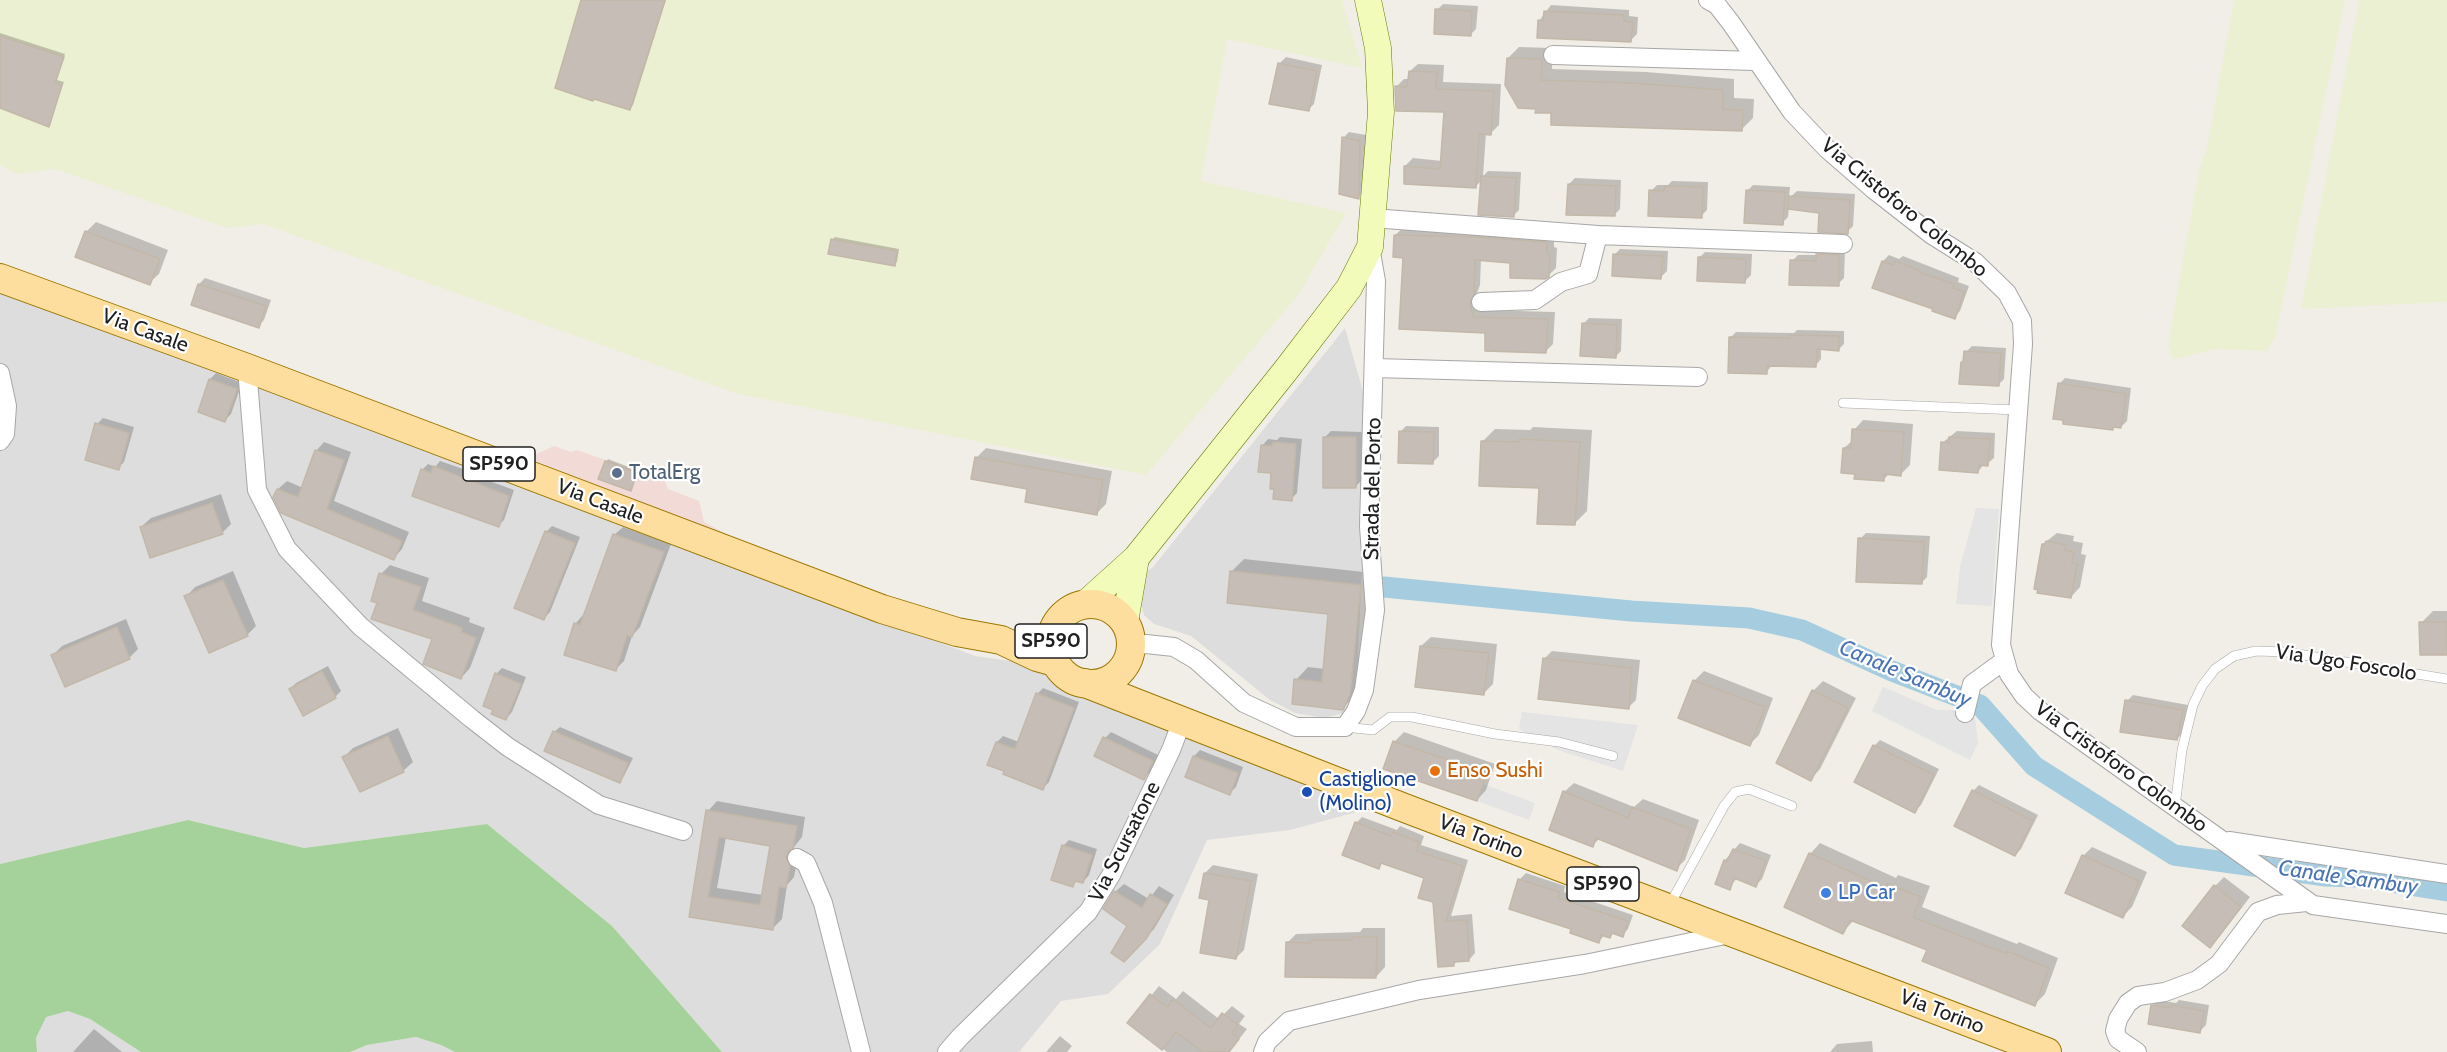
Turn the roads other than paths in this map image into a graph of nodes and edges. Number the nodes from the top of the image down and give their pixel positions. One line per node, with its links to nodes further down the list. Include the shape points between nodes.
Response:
1 (1368, 0): 5 (main road, via 1378,48 1381,112)
2 (1708, 0): 4 (street, Via Cristoforo Colombo, via 1717,5)
3 (1553, 55): 4 (street)
4 (1755, 61): 16 (street, Via Cristoforo Colombo, via 1792,111 1827,148 1932,235 1974,262 2007,293 2022,321)
5 (1372, 218): 6 (street); 8 (main road)
6 (1598, 235): 7 (street); 10 (street, via 1588,274 1561,282 1535,300)
7 (1842, 244)
8 (1370, 247): 12 (street, Strada del Porto, via 1376,281); 18 (main road, via 1349,288)
9 (0, 278): 11 (main road, Via Casale / SP590)
10 (1480, 302)
11 (247, 368): 21 (main road, Via Casale / SP590, via 882,609 957,632); 33 (street, via 257,490 287,549 360,626 508,747 599,805)
12 (1375, 368): 14 (street); 29 (street, Strada del Porto, via 1369,526 1375,610 1364,690)
13 (0, 373): 17 (street, via 7,406)
14 (1698, 377)
15 (1843, 403): 16 (lane)
16 (2018, 410): 23 (street, Via Cristoforo Colombo, via 2001,645)
17 (0, 441)
18 (1136, 558): 19 (main road); 22 (main road)
19 (1085, 604): 20 (main road, SP590, via 1072,608); 22 (main road, SP590, via 1108,608)
20 (1054, 627): 21 (main road, SP590); 24 (main road, SP590, via 1051,651)
21 (1001, 640): 24 (main road, SP590)
22 (1125, 647): 26 (main road, SP590, via 1110,679 1098,684); 28 (main road, SP590); 29 (street, via 1174,647 1196,660 1244,703 1296,727)
23 (2005, 660): 27 (street, via 1972,684); 32 (street, Via Cristoforo Colombo, via 2024,696 2040,711)
24 (1055, 662): 26 (main road, SP590, via 1073,680)
25 (2447, 679): 32 (lane, Via Ugo Foscolo, via 2286,652 2256,651 2234,656 2215,669 2193,705 2182,750)
26 (1085, 683): 28 (main road, SP590)
27 (1965, 713)
28 (1171, 717): 38 (main road, Via Torino / SP590); 43 (street, Via Scursatone, via 1172,750 1111,875 1088,912)
29 (1345, 727): 30 (lane, via 1373,730 1390,717 1412,717 1559,742)
30 (1613, 756)
31 (1792, 806): 38 (lane, via 1749,789 1735,792)
32 (2175, 807): 34 (street, Via Cristoforo Colombo)
33 (683, 831)
34 (2224, 840): 36 (street, Via Cristoforo Colombo); 37 (street, Via Cristoforo Colombo)
35 (797, 858): 42 (street, via 806,863 823,903)
36 (2447, 874)
37 (2307, 902): 39 (street); 46 (street, via 2277,905 2258,912 2219,964 2197,980 2165,992 2138,996 2128,1003 2115,1031 2118,1039)
38 (1668, 908): 40 (main road, Via Torino / SP590)
39 (2447, 924)
40 (1734, 933): 41 (main road, Via Torino / SP590); 44 (street, via 1585,964 1419,990 1289,1021 1267,1042)
41 (2010, 1045): 45 (main road, Via Torino / SP590)
42 (861, 1052)
43 (947, 1052)
44 (1263, 1052)
45 (2047, 1052)
46 (2137, 1052)

